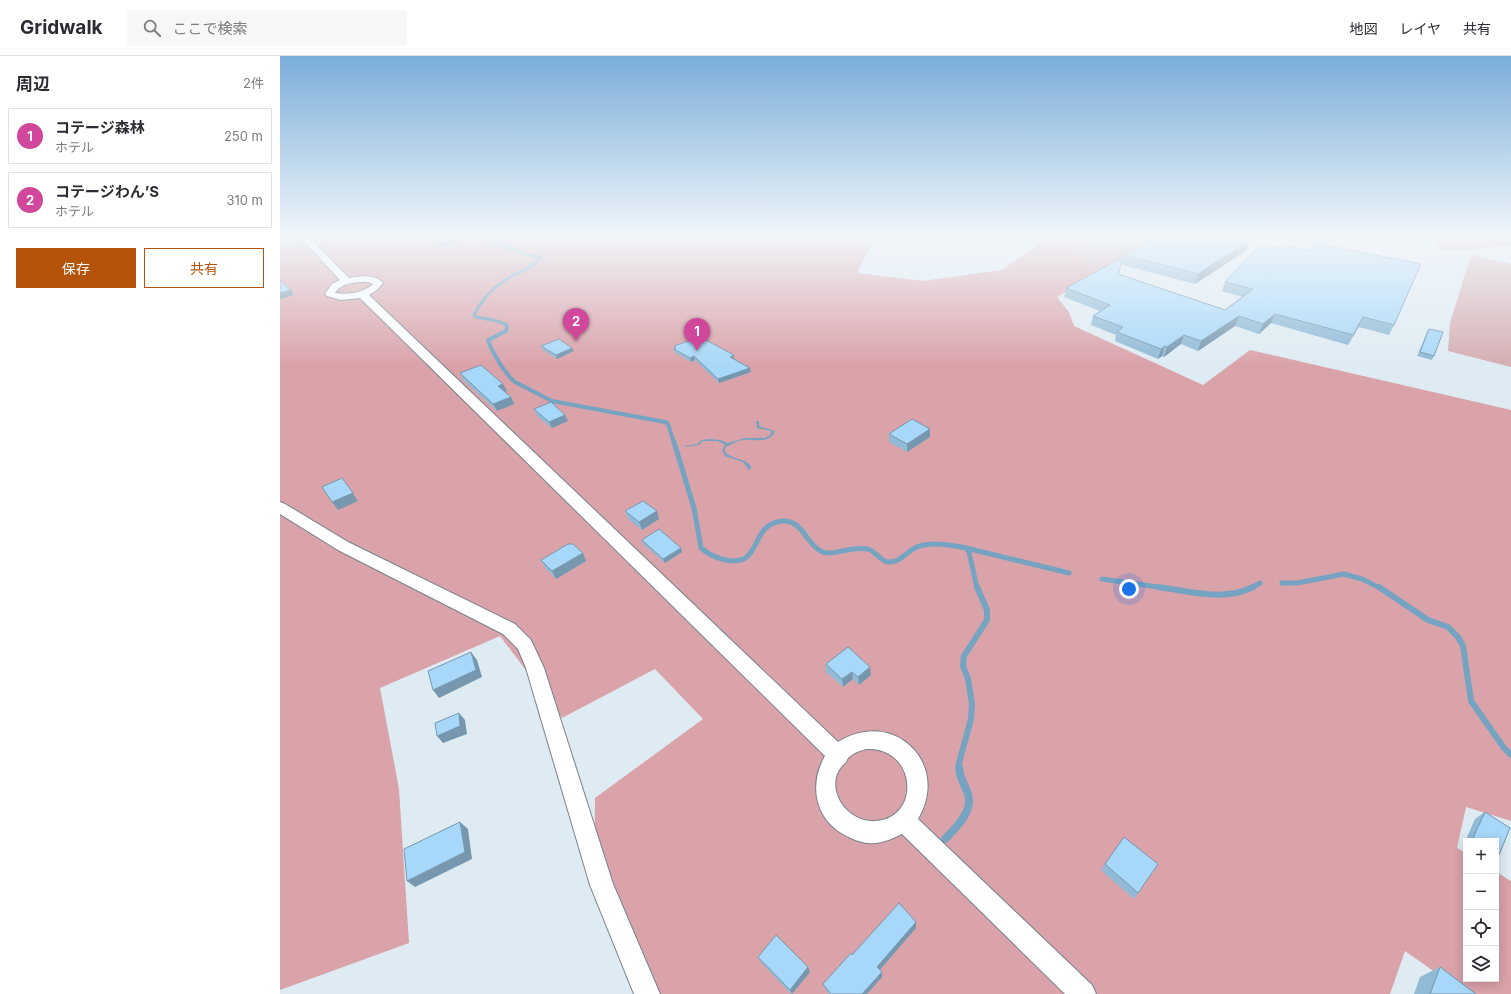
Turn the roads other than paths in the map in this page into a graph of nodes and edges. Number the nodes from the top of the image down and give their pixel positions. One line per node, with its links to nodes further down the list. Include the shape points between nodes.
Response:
1 (344, 279): 2 (street)
2 (347, 282): 3 (street, via 368,279 377,281 374,289); 3 (street, via 333,288 330,294 346,297)
3 (362, 294): 5 (street)
4 (280, 507): 7 (street, via 344,546 509,629 525,645 535,668 602,885)
5 (839, 756): 6 (street, via 831,764 826,779 826,794 831,809 842,822 856,830 872,832 888,829); 6 (street, via 854,745 868,741 896,746 907,754 920,780 919,795 913,809)
6 (903, 820): 8 (street)
7 (648, 994)
8 (1083, 994)

